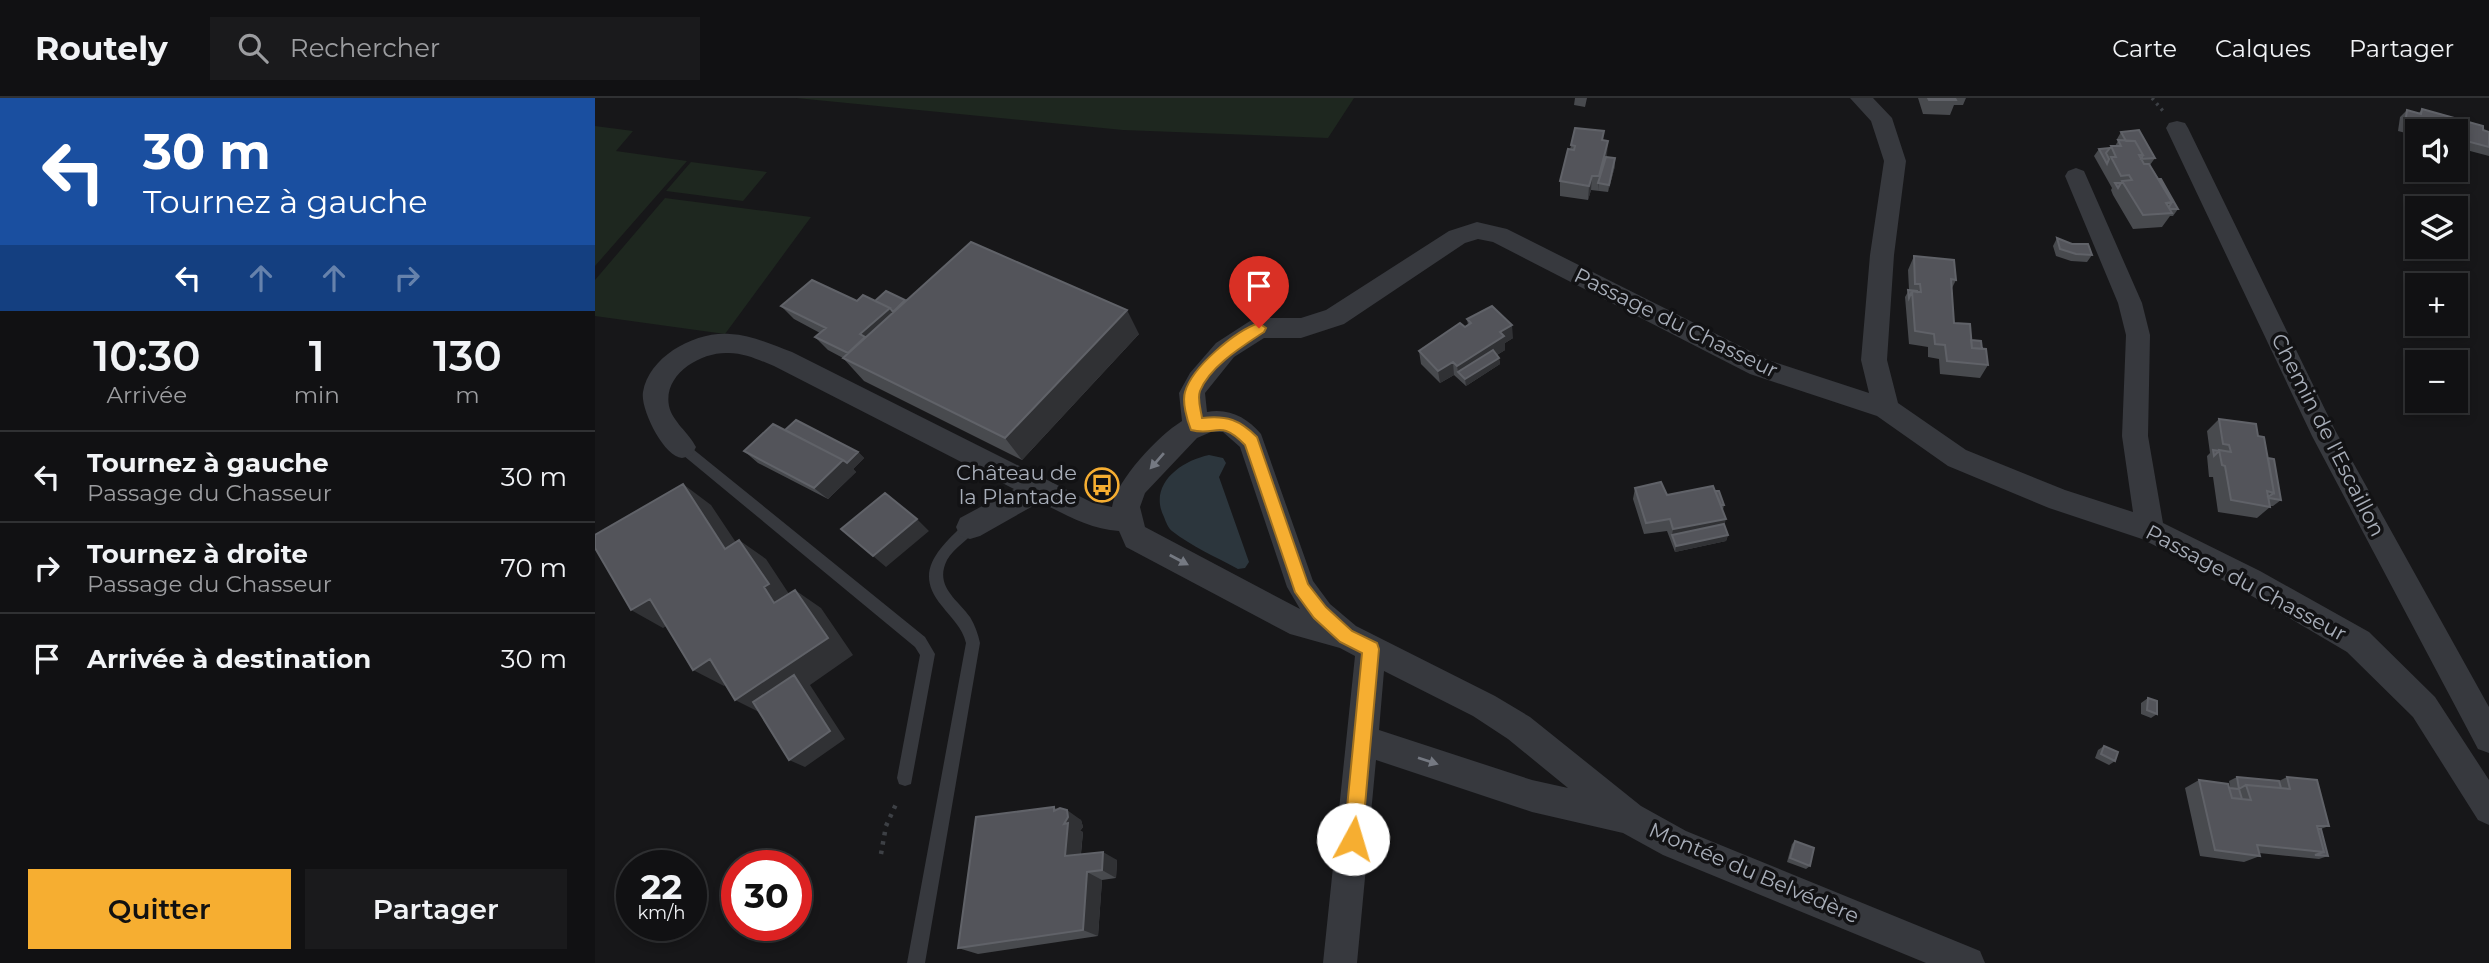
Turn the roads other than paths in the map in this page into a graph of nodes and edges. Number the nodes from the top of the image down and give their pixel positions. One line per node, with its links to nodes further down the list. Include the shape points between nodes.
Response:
1 (1861, 98): 4 (street, via 1881,118 1895,161 1874,360)
2 (2176, 128): 12 (street, Chemin de l'Escaillon, via 2325,436)
3 (2076, 176): 10 (street, via 2130,303 2137,335 2135,436)
4 (1886, 409): 5 (street, Passage du Chasseur, via 1759,367 1499,235 1477,230 1457,237 1335,317 1301,328 1259,328 1225,350 1192,393); 10 (street, Passage du Chasseur, via 1957,458 2059,500)
5 (1196, 425): 8 (street, one-way to 8, via 1180,434 1129,492); 11 (street, via 1217,422 1237,426 1252,442 1301,587 1320,613)
6 (683, 447): 7 (street, via 656,407 657,385 671,366 697,349 725,343 783,359); 14 (lane, via 920,642 928,654)
7 (1039, 489): 8 (street, via 1085,512); 9 (street)
8 (1128, 520): 11 (street, Montée du Belvédère, one-way to 11, via 1136,537 1148,544 1300,624)
9 (970, 527): 17 (lane, via 940,560 936,579 938,594 972,630 973,643)
10 (2150, 530): 15 (street, Passage du Chasseur, via 2358,642 2424,707)
11 (1359, 643): 13 (street); 16 (street, Montée du Belvédère, via 1485,706)
12 (2489, 738)
13 (1363, 740): 16 (street, one-way to 16, via 1532,796); 18 (street)
14 (905, 778)
15 (2489, 810)
16 (1629, 818): 19 (street, Montée du Belvédère, via 1675,843)
17 (916, 963)
18 (1340, 963)
19 (1968, 963)

